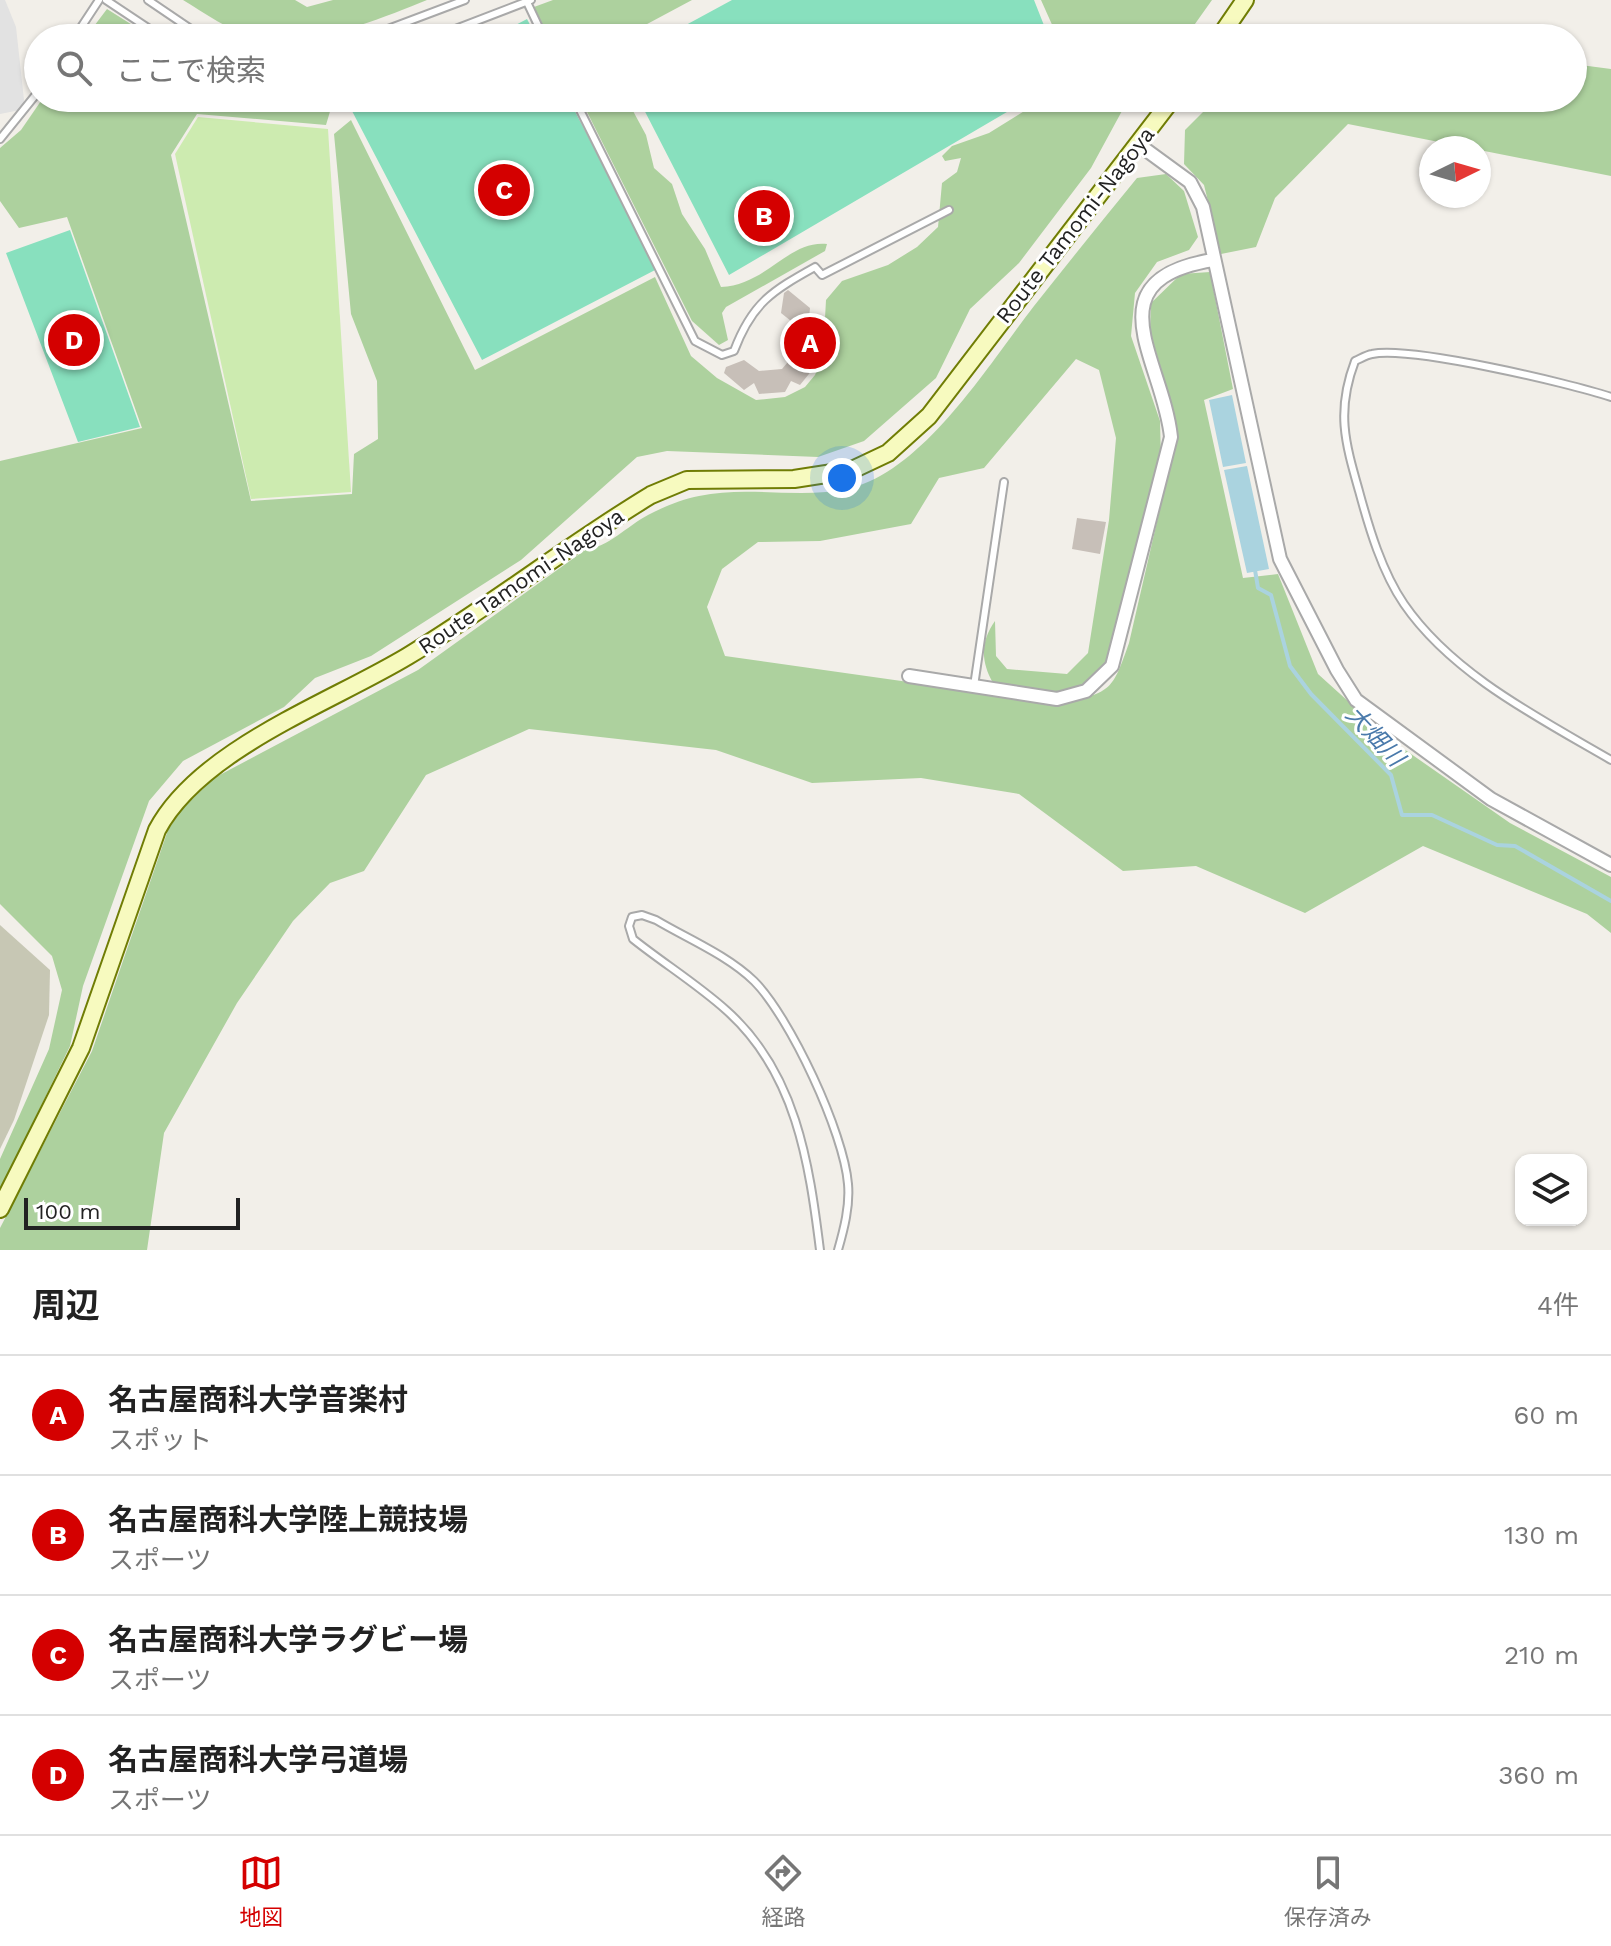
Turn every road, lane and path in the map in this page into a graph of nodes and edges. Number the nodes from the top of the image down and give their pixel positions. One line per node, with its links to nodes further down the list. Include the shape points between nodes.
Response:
1 (99, 0): 7 (lane)
2 (106, 0): 8 (lane)
3 (148, 0): 9 (lane)
4 (465, 0): 10 (lane)
5 (1245, 0): 13 (main road)
6 (528, 1): 11 (lane); 12 (lane)
7 (83, 24)
8 (142, 24)
9 (183, 24)
10 (401, 24)
11 (468, 24)
12 (538, 24)
13 (1229, 24)
14 (24, 109): 17 (lane)
15 (581, 112): 19 (lane, via 695,341 722,355 734,351 744,323 768,293 815,267 822,275)
16 (1162, 112): 18 (main road, Route Tamomi-Nagoya)
17 (0, 139)
18 (1138, 144): 20 (street, via 1196,190); 27 (main road, Route Tamomi-Nagoya, via 929,416 888,453 852,470 794,479 687,480 651,495 407,657 242,748 194,781 169,807 157,830 81,1048)
19 (949, 210)
20 (1213, 260): 24 (street, via 1165,273 1149,289 1142,312 1171,437 1112,666 1102,680 1072,697); 26 (street, via 1280,559 1356,700 1491,799)
21 (1611, 397): 25 (lane, via 1412,355 1373,354 1355,361 1342,404 1342,424 1370,532 1403,602 1460,661 1506,696)
22 (1004, 482): 24 (lane)
23 (909, 676): 24 (street)
24 (974, 686)
25 (1611, 760)
26 (1611, 865)
27 (0, 1209)
28 (820, 1250): 29 (lane, via 808,1161 778,1076 727,1011 633,939 632,917 656,920 733,965 768,997 787,1025 838,1138 845,1167 848,1203)
29 (838, 1250)

